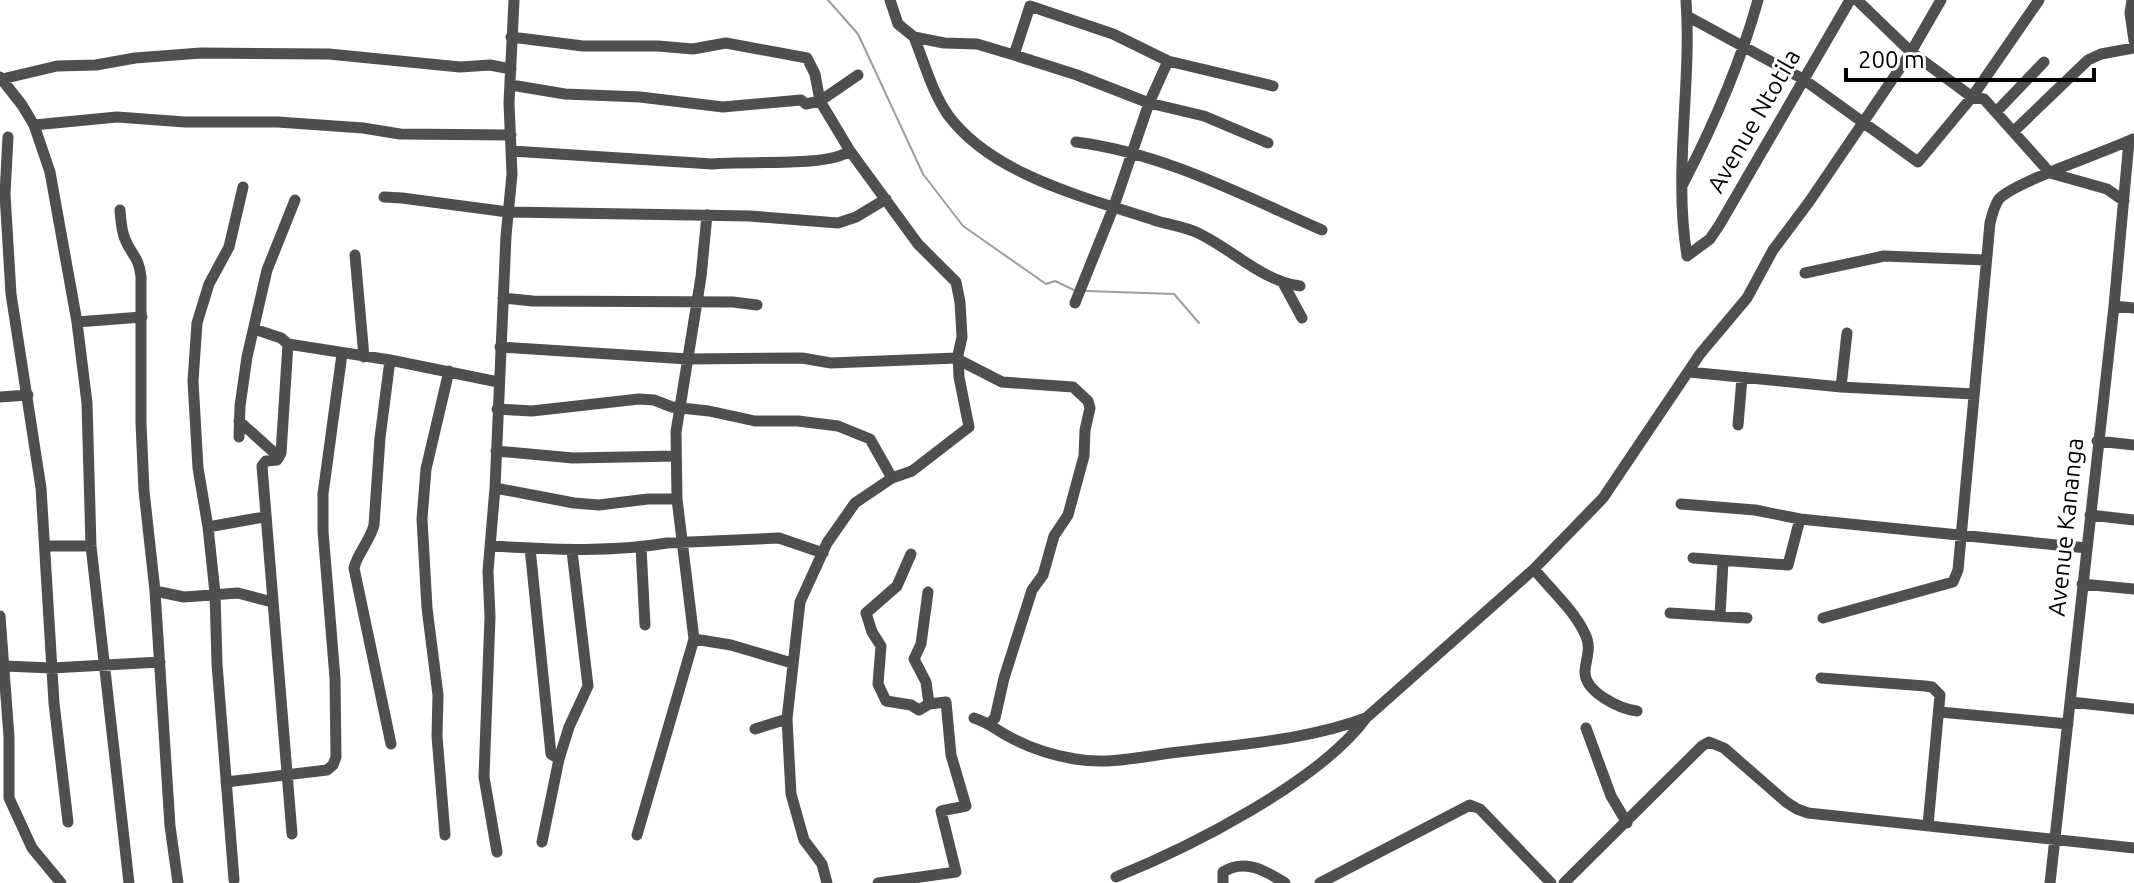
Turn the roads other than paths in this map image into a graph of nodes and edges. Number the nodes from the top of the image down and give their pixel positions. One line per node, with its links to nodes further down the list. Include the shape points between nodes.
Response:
1 (514, 0): 11 (street)
2 (890, 0): 12 (street, via 898,24)
3 (1686, 0): 10 (street)
4 (1758, 0): 15 (street)
5 (1850, 0): 23 (street, Avenue Ntotila)
6 (1857, 0): 16 (street)
7 (1941, 0): 16 (street)
8 (2039, 0): 26 (street)
9 (2132, 0): 13 (street)
10 (1687, 16): 15 (street); 47 (street)
11 (511, 37): 20 (street); 27 (street, via 583,46 693,49 726,43 803,57 811,62)
12 (914, 37): 17 (street, via 977,44); 52 (street, via 941,101 968,138 1024,173)
13 (2134, 41)
14 (2134, 48): 32 (street, via 2088,60)
15 (1745, 49): 23 (street); 47 (street)
16 (1911, 52): 26 (street); 30 (street)
17 (1014, 55): 18 (street, via 1030,6 1113,34); 28 (street)
18 (1168, 61): 25 (street); 28 (street)
19 (2044, 62): 29 (street)
20 (511, 69): 22 (street, via 329,54 201,53 57,66); 24 (street)
21 (858, 75): 27 (street)
22 (1, 78): 31 (street)
23 (1803, 79): 30 (street); 47 (street, Avenue Ntotila, via 1715,232 1687,256)
24 (511, 85): 27 (street, via 723,107); 33 (street)
25 (1273, 86)
26 (1972, 97): 29 (street, via 1984,99); 30 (street, via 1918,162)
27 (820, 101): 39 (street)
28 (1149, 103): 37 (street, via 1204,116); 40 (street)
29 (1996, 112): 32 (street)
30 (1863, 122): 81 (street, via 1773,250 1747,298)
31 (34, 125): 33 (street, via 117,117 263,121 400,134); 70 (street, via 53,183)
32 (2014, 131): 43 (street)
33 (511, 135): 38 (street)
34 (8, 137): 86 (street, via 5,194 11,294)
35 (2132, 140): 41 (street); 42 (street, Avenue Kananga)
36 (1076, 142): 40 (street)
37 (1268, 143)
38 (512, 151): 39 (street, via 712,164 830,160); 54 (street)
39 (850, 151): 49 (street)
40 (1132, 153): 52 (street); 56 (street)
41 (2098, 154): 43 (street); 44 (street)
42 (2129, 170): 46 (street); 51 (street, Avenue Kananga)
43 (2050, 173): 44 (street); 58 (street, via 2001,197 1990,223)
44 (2072, 181): 46 (street)
45 (243, 187): 106 (street, via 229,247 202,304 193,352 198,468)
46 (2100, 188): 51 (street)
47 (1681, 189)
48 (384, 197): 54 (street)
49 (886, 199): 55 (street, via 838,223); 78 (street, via 918,244 956,282 962,337)
50 (295, 200): 71 (street, via 267,270)
51 (2124, 201): 66 (street, Avenue Kananga)
52 (1114, 206): 60 (street, via 1199,234); 64 (street)
53 (120, 210): 68 (street, via 122,233 140,266)
54 (508, 212): 55 (street); 62 (street)
55 (707, 215): 63 (street)
56 (1322, 230)
57 (355, 255): 76 (street)
58 (1986, 260): 59 (street, via 1884,256); 85 (street)
59 (1805, 273)
60 (1283, 283): 61 (street); 69 (street)
61 (1300, 286)
62 (503, 298): 63 (street); 74 (street)
63 (697, 303): 65 (street); 77 (street)
64 (1075, 303)
65 (757, 305)
66 (2114, 306): 67 (street); 93 (street, Avenue Kananga)
67 (2134, 308)
68 (142, 317): 70 (street); 123 (street, via 144,491)
69 (1302, 318)
70 (77, 322): 110 (street, via 87,403)
71 (254, 329): 73 (street); 90 (street)
72 (1847, 333): 84 (street)
73 (288, 344): 75 (street); 97 (street)
74 (500, 347): 77 (street); 83 (street)
75 (342, 354): 76 (street); 154 (street, via 323,506 336,757 327,770)
76 (364, 357): 79 (street)
77 (688, 359): 78 (street); 88 (street)
78 (958, 359): 98 (street, via 969,427 912,471); 148 (street, via 1002,382 1073,387 1090,408 1068,515 1032,590)
79 (390, 360): 80 (street); 152 (street, via 374,525 354,568)
80 (449, 371): 83 (street); 160 (street, via 426,469 422,519)
81 (1689, 372): 82 (street); 120 (street, via 1603,498)
82 (1742, 378): 84 (street); 91 (street)
83 (498, 382): 89 (street)
84 (1841, 387): 85 (street)
85 (1974, 394): 107 (street)
86 (28, 395): 87 (street); 109 (street)
87 (0, 397)
88 (680, 408): 89 (street, via 639,399 532,411); 96 (street); 98 (street, via 755,421 838,426 870,439)
89 (497, 409): 95 (street)
90 (239, 421): 92 (street); 97 (street)
91 (1738, 425)
92 (239, 437)
93 (2097, 441): 94 (street); 102 (street, Avenue Kananga)
94 (2134, 445)
95 (496, 451): 96 (street, via 573,458); 99 (street)
96 (676, 456): 100 (street)
97 (279, 457): 103 (street, via 262,466)
98 (892, 478): 116 (street, via 855,503)
99 (495, 488): 100 (street, via 599,505); 111 (street)
100 (677, 499): 108 (street)
101 (1681, 504): 104 (street)
102 (2090, 515): 105 (street); 114 (street, Avenue Kananga)
103 (264, 517): 106 (street); 126 (street)
104 (1800, 519): 107 (street); 119 (street, via 1788,565)
105 (2134, 520)
106 (208, 527): 125 (street)
107 (1960, 536): 114 (street); 131 (street, via 1958,570 1948,586)
108 (681, 544): 112 (street); 116 (street, via 779,538); 133 (street)
109 (46, 546): 110 (street); 138 (street)
110 (91, 546): 136 (street)
111 (491, 546): 113 (street); 165 (street, via 484,777)
112 (641, 547): 115 (street); 132 (street)
113 (530, 548): 115 (street); 153 (street, via 551,754)
114 (2087, 548): 121 (street, Avenue Kananga)
115 (572, 551): 153 (street, via 588,686)
116 (823, 553): 135 (street, via 800,602)
117 (911, 554): 141 (street, via 897,586 866,613 881,646 878,684 886,701 919,710)
118 (1693, 558): 119 (street)
119 (1723, 561): 129 (street)
120 (1534, 569): 143 (street, via 1585,633 1588,681 1611,703); 146 (street)
121 (2082, 584): 122 (street); 140 (street, Avenue Kananga)
122 (2134, 589)
123 (155, 591): 125 (street, via 184,597); 134 (street)
124 (928, 592): 141 (street, via 914,659 926,682)
125 (215, 593): 126 (street); 155 (street)
126 (272, 602): 154 (street)
127 (1670, 613): 129 (street)
128 (0, 616): 137 (street)
129 (1720, 616): 130 (street)
130 (1747, 618)
131 (1823, 618)
132 (645, 625)
133 (694, 639): 135 (street); 161 (street)
134 (160, 662): 136 (street); 170 (street)
135 (792, 663): 147 (street)
136 (104, 665): 138 (street); 169 (street)
137 (4, 666): 138 (street); 168 (street, via 9,798 32,848)
138 (52, 668): 156 (street)
139 (1821, 678): 144 (street, via 1932,687 1940,695)
140 (2071, 702): 142 (street); 149 (street, Avenue Kananga)
141 (929, 704): 172 (street, via 946,702 951,755 966,806 941,811 956,872)
142 (2134, 709)
143 (1637, 711)
144 (1940, 712): 149 (street); 158 (street)
145 (974, 718): 148 (street)
146 (1366, 718): 148 (street, via 1277,739 1104,761 1031,747); 166 (street, via 1343,745 1273,796 1185,847)
147 (787, 719): 151 (street); 171 (street, via 795,814)
148 (990, 723)
149 (2068, 724): 162 (street, Avenue Kananga)
150 (1586, 728): 157 (street)
151 (755, 729)
152 (391, 744)
153 (559, 759): 163 (street)
154 (287, 774): 155 (street); 159 (street)
155 (226, 782): 167 (street)
156 (68, 822)
157 (1627, 823): 158 (street, via 1709,742 1724,748 1797,809); 177 (street)
158 (1928, 825): 162 (street)
159 (292, 834)
160 (445, 835)
161 (637, 835)
162 (2055, 840): 164 (street); 178 (street, Avenue Kananga)
163 (542, 842)
164 (2134, 848)
165 (497, 852)
166 (1116, 877)
167 (234, 880)
168 (61, 883)
169 (129, 883)
170 (178, 883)
171 (827, 883)
172 (878, 883)
173 (1223, 883): 174 (street, via 1228,868 1255,866)
174 (1285, 883)
175 (1320, 883): 176 (street, via 1470,805 1480,809)
176 (1551, 883)
177 (1564, 883)
178 (2050, 883)

